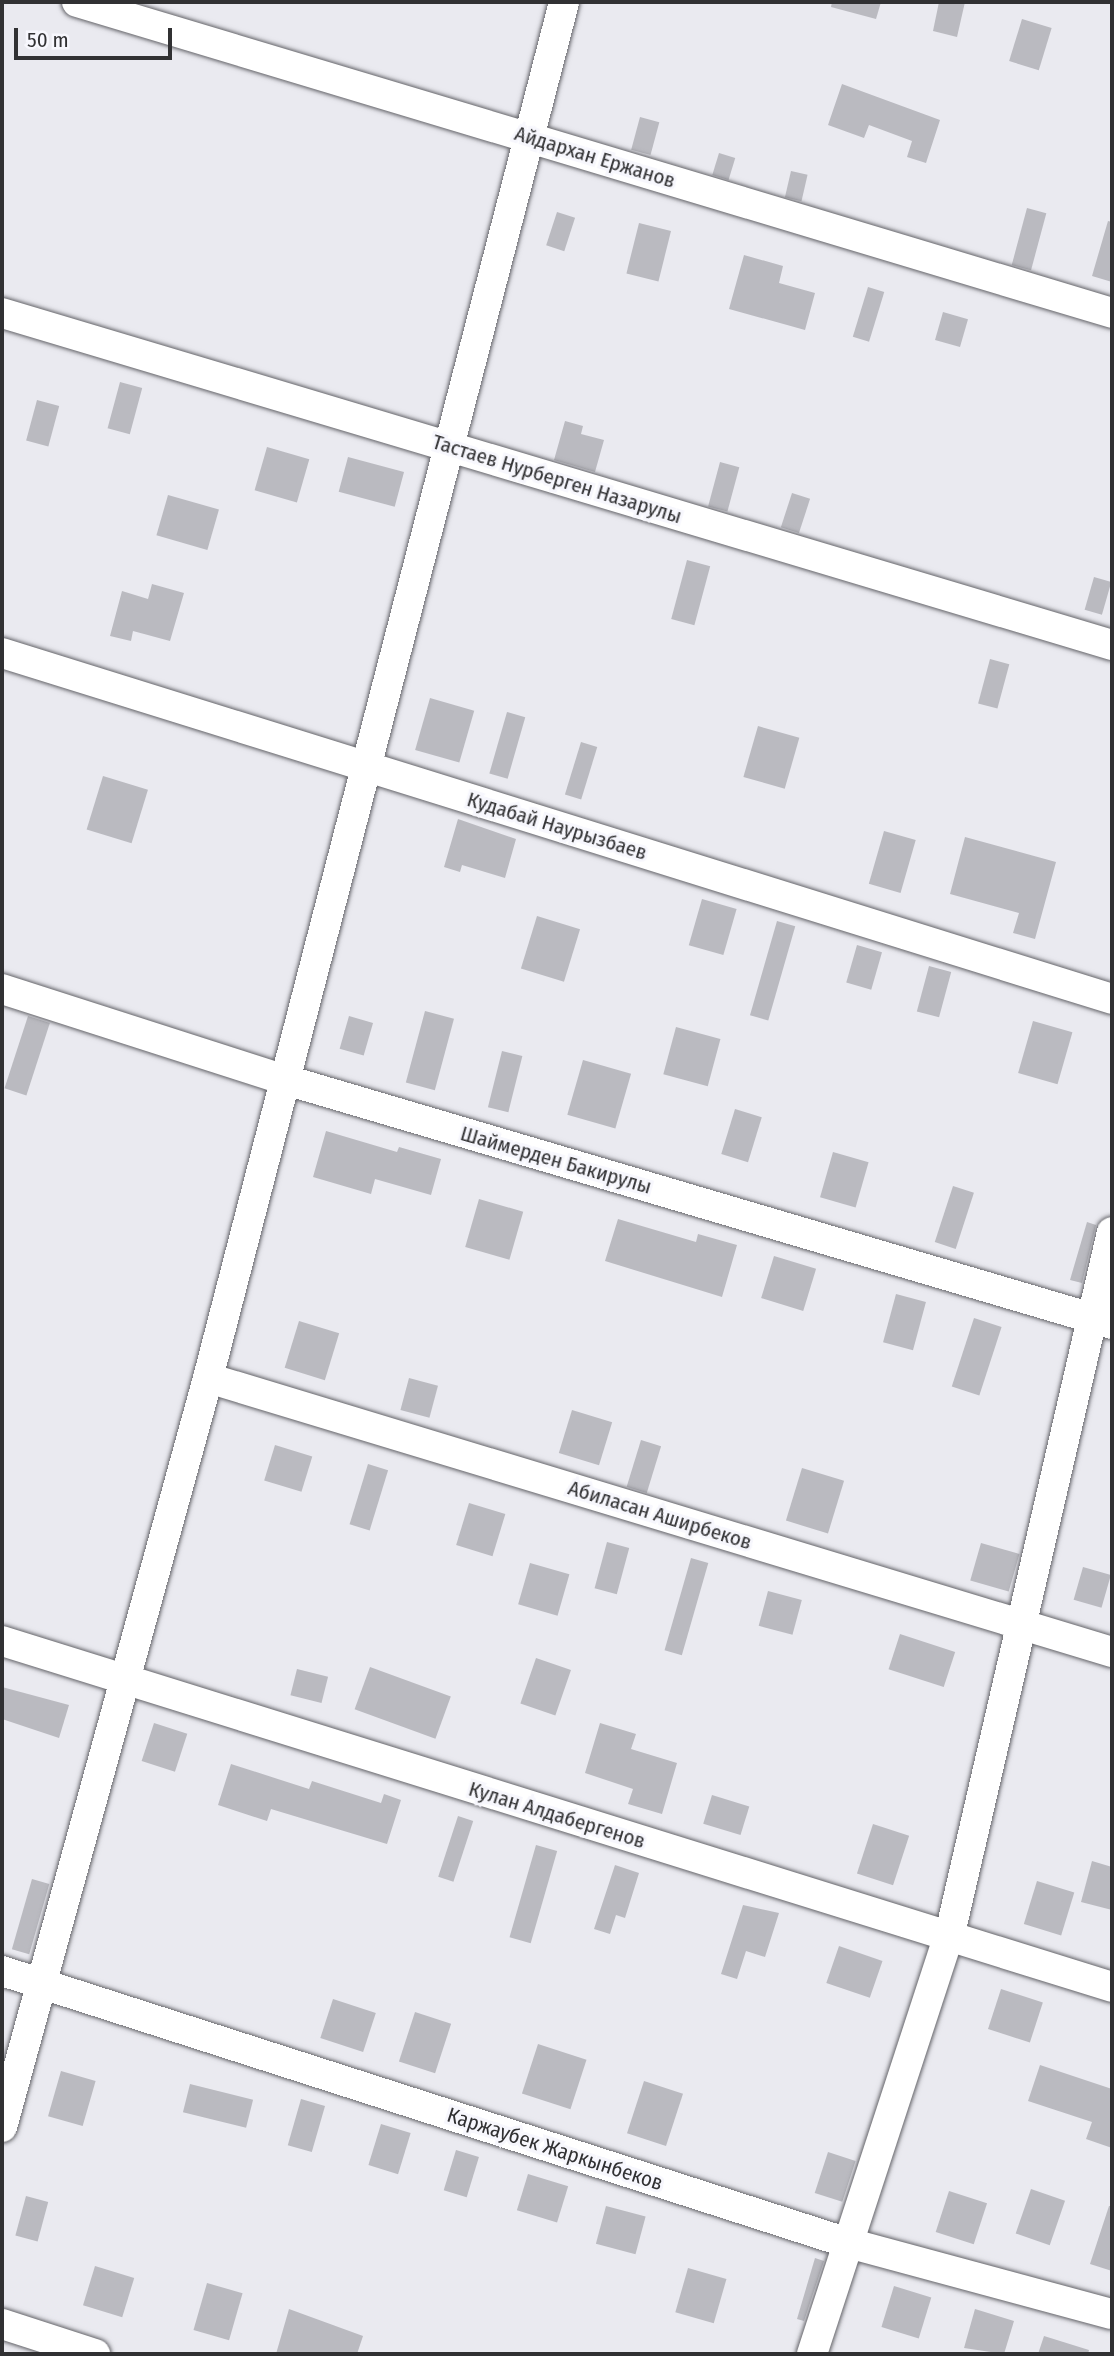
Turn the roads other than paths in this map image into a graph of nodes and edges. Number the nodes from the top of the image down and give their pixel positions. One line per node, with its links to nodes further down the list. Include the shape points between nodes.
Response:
1 (77, 2): 3 (street, Айдархан Ержанов)
2 (564, 2): 3 (street)
3 (528, 137): 5 (street, Айдархан Ержанов); 6 (street)
4 (2, 313): 6 (street, Тастаев Нурберген Назарулы)
5 (1112, 313)
6 (448, 447): 7 (street, Тастаев Нурберген Назарулы); 9 (street)
7 (1112, 645)
8 (2, 653): 9 (street, Кудабай Наурызбаев)
9 (365, 766): 11 (street, Кудабай Наурызбаев); 12 (street)
10 (2, 989): 12 (street, Шаймерден Бакирулы)
11 (1112, 999)
12 (286, 1080): 14 (street, Шаймерден Бакирулы); 15 (street)
13 (1112, 1232): 14 (street)
14 (1102, 1321): 16 (street)
15 (208, 1378): 16 (street, Абиласан Аширбеков); 19 (street)
16 (1022, 1625): 18 (street, Абиласан Аширбеков); 20 (street)
17 (2, 1641): 19 (street, Кулан Алдабергенов)
18 (1112, 1652)
19 (126, 1680): 20 (street, Кулан Алдабергенов); 22 (street)
20 (948, 1938): 23 (street, Кулан Алдабергенов); 25 (street)
21 (2, 1970): 22 (street, Каржаубек Жаркынбеков)
22 (44, 1984): 24 (street); 25 (street, Каржаубек Жаркынбеков)
23 (1112, 1987)
24 (2, 2127)
25 (848, 2243): 26 (street, Каржаубек Жаркынбеков); 29 (street)
26 (1112, 2314)
27 (2, 2324): 28 (street)
28 (95, 2354)
29 (812, 2354)

